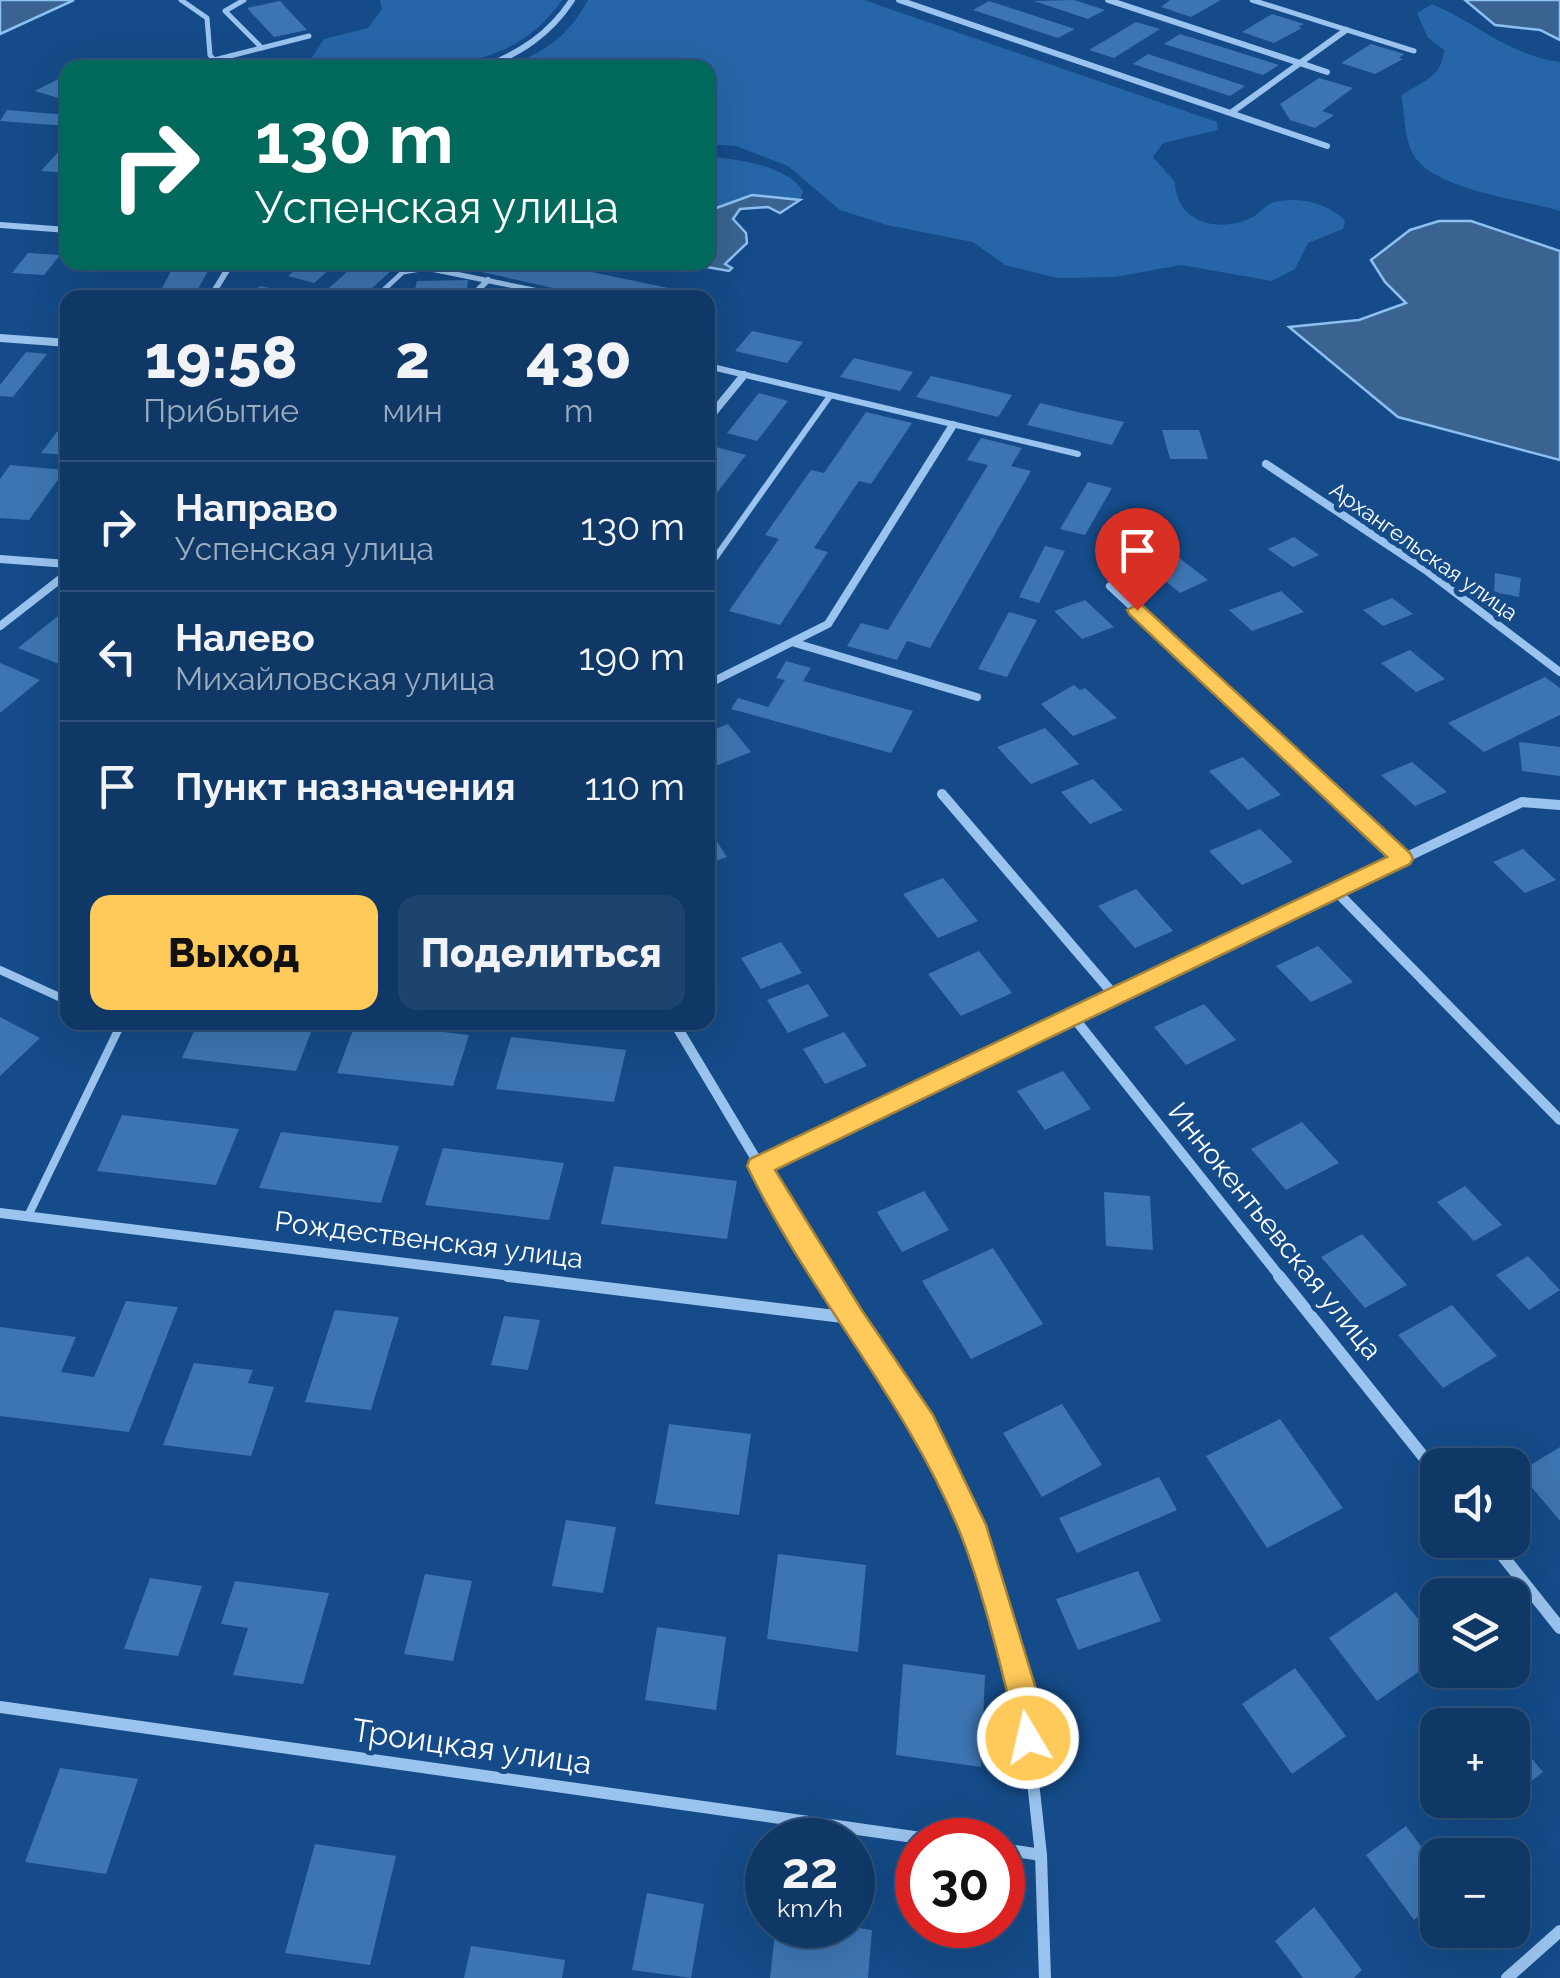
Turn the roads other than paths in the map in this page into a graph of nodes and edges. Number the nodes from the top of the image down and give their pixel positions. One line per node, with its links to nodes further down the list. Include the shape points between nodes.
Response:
1 (182, 0): 11 (lane, via 207,18)
2 (244, 0): 9 (lane, via 225,11)
3 (572, 0): 13 (street, via 546,36)
4 (899, 0): 16 (street)
5 (1108, 0): 14 (street)
6 (1252, 0): 7 (lane)
7 (1346, 30): 10 (lane); 14 (street)
8 (310, 36): 9 (lane)
9 (262, 48): 12 (lane)
10 (1414, 51)
11 (213, 60)
12 (227, 60)
13 (500, 60)
14 (1300, 63): 15 (street); 16 (street)
15 (1326, 72)
16 (1232, 112): 17 (street)
17 (1327, 146)
18 (0, 225): 19 (street)
19 (60, 229)
20 (415, 270): 23 (lane)
21 (436, 270): 22 (lane)
22 (488, 280): 24 (street); 25 (lane)
23 (384, 290)
24 (478, 290)
25 (534, 290)
26 (0, 338): 27 (street)
27 (60, 342)
28 (715, 368): 29 (lane)
29 (744, 375): 30 (lane); 31 (street)
30 (830, 396): 32 (lane); 36 (lane)
31 (715, 410)
32 (953, 425): 33 (lane); 41 (street, via 828,624)
33 (1078, 454)
34 (1266, 464): 42 (street, Архангельская улица, via 1427,570)
35 (0, 558): 37 (street)
36 (715, 558)
37 (60, 563)
38 (60, 579): 40 (street)
39 (1110, 586): 47 (street)
40 (0, 626)
41 (795, 644): 43 (street); 44 (street)
42 (1560, 672)
43 (715, 681)
44 (977, 697)
45 (942, 794): 50 (street)
46 (1560, 805): 47 (street, via 1522,802)
47 (1403, 859): 48 (street)
48 (1336, 891): 50 (street); 55 (street)
49 (0, 970): 51 (lane)
50 (1115, 996): 52 (street)
51 (60, 997)
52 (1074, 1018): 56 (street); 60 (street, Иннокентьевская улица)
53 (115, 1030): 58 (lane)
54 (679, 1030): 56 (street)
55 (1560, 1120)
56 (759, 1166): 59 (street)
57 (0, 1213): 58 (street, Рождественская улица)
58 (28, 1216): 59 (street, Рождественская улица)
59 (852, 1318): 66 (street, via 924,1424 976,1535 1024,1699)
60 (1420, 1451)
61 (1504, 1558): 62 (street)
62 (1560, 1628)
63 (0, 1707): 64 (street, Троицкая улица)
64 (895, 1834)
65 (1025, 1852): 66 (street)
66 (1041, 1854): 68 (street)
67 (1560, 1931): 69 (street)
68 (1045, 1978)
69 (1507, 1978)

